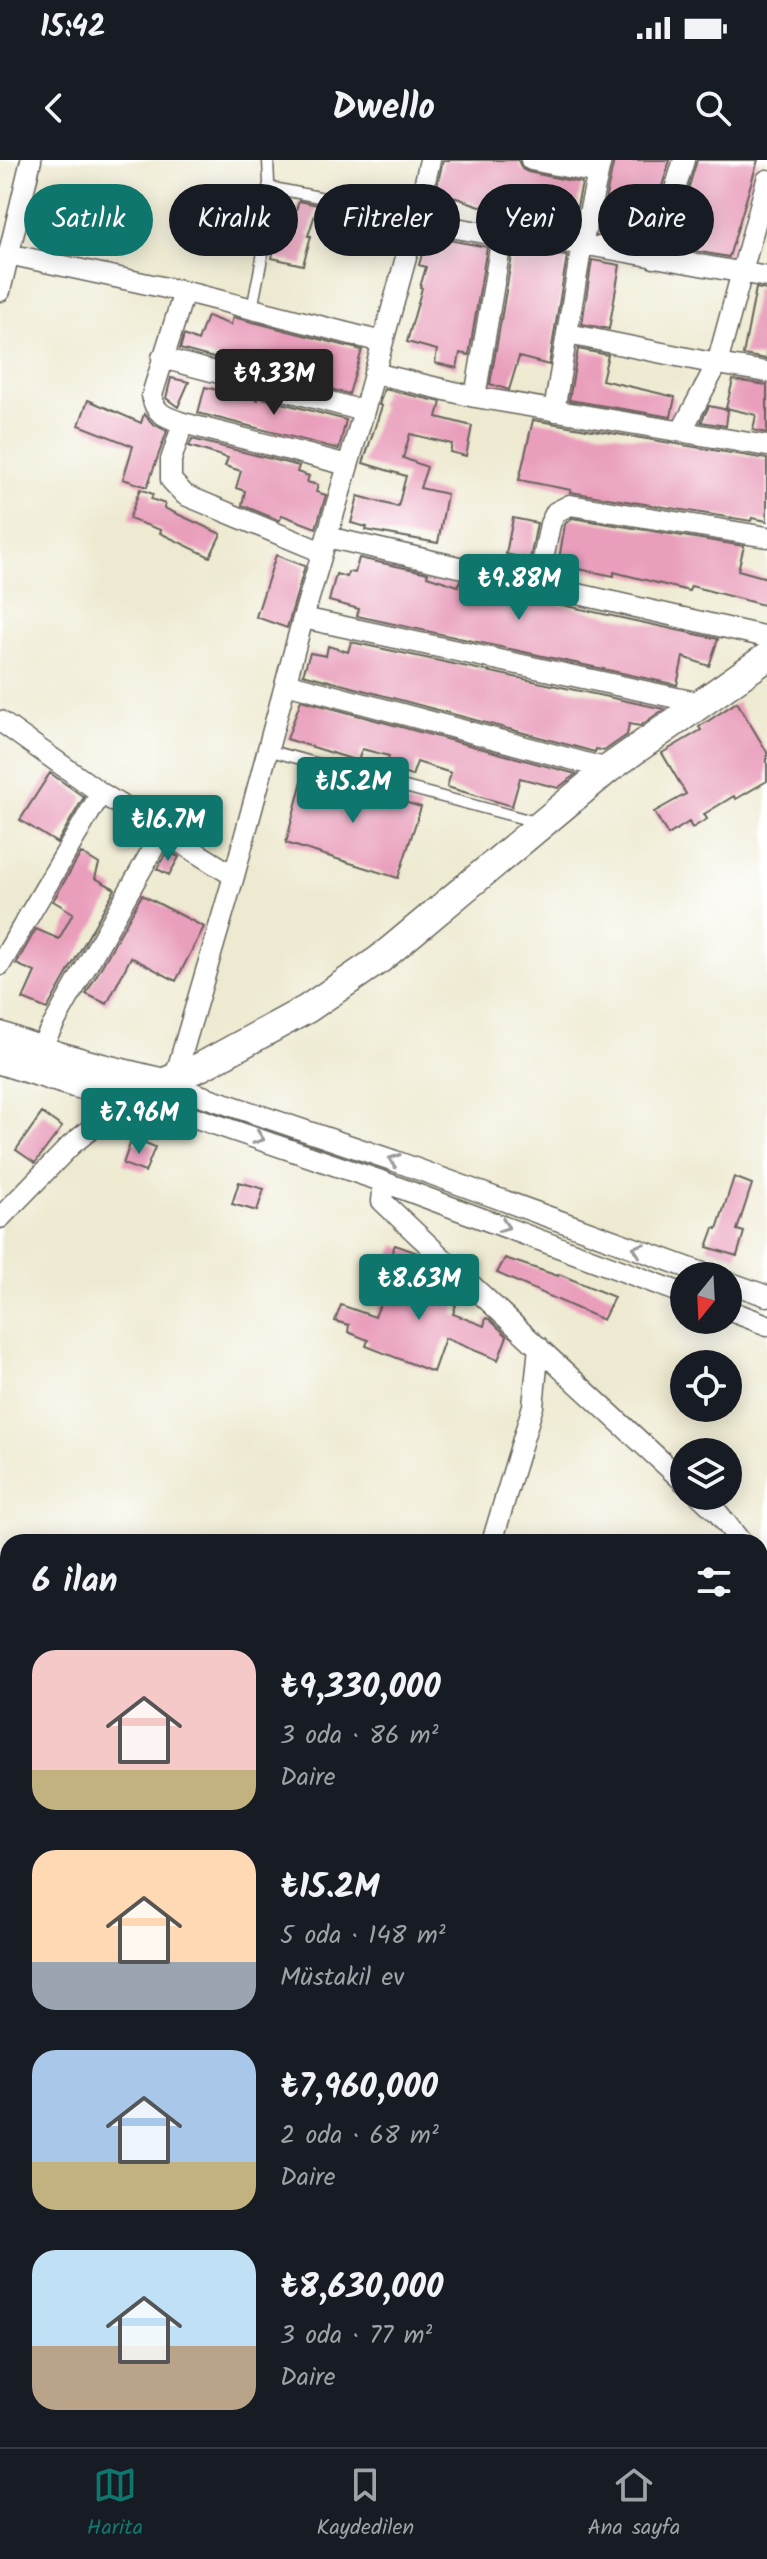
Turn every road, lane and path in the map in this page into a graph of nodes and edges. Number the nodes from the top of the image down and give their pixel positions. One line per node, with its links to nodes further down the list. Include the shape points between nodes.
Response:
1 (31, 160): 11 (street)
2 (268, 160): 8 (lane)
3 (430, 160): 9 (street)
4 (531, 160): 6 (street)
5 (684, 160): 16 (street)
6 (599, 166): 10 (street)
7 (767, 180): 17 (street)
8 (268, 184)
9 (424, 184)
10 (582, 244): 16 (street)
11 (8, 254): 19 (street); 20 (street)
12 (263, 256): 21 (lane)
13 (406, 256): 23 (street)
14 (499, 256): 28 (street)
15 (580, 256): 22 (street)
16 (654, 258): 17 (street)
17 (742, 274): 18 (street); 25 (street)
18 (767, 277)
19 (0, 291)
20 (184, 292): 21 (street); 24 (street)
21 (252, 309): 23 (street)
22 (568, 334): 25 (street); 30 (street)
23 (382, 342): 27 (street)
24 (162, 358): 29 (street); 31 (street, via 153,402 160,413)
25 (717, 364): 26 (street); 32 (street)
26 (767, 372)
27 (374, 373): 28 (street); 29 (street)
28 (475, 397): 30 (street)
29 (364, 411): 34 (street)
30 (554, 411): 32 (street)
31 (183, 423): 34 (street); 36 (street, via 171,460 173,485 194,500)
32 (682, 430): 33 (street)
33 (767, 446)
34 (348, 465): 36 (street)
35 (767, 537): 37 (street, via 570,505 556,512 550,524)
36 (324, 544): 37 (street); 38 (street)
37 (538, 585): 39 (street)
38 (303, 618): 41 (street); 42 (street)
39 (767, 637)
40 (767, 657): 42 (street)
41 (286, 683): 44 (street); 45 (street)
42 (700, 703): 45 (street)
43 (0, 721): 46 (street)
44 (267, 750): 47 (lane); 49 (street)
45 (608, 769): 47 (street)
46 (101, 793): 48 (street); 50 (street)
47 (542, 824): 54 (street, via 380,959 307,1009)
48 (163, 831): 49 (street); 52 (street)
49 (234, 876): 54 (street)
50 (0, 965)
51 (0, 1036): 52 (street)
52 (39, 1050): 54 (street, via 94,1067)
53 (0, 1060): 55 (street)
54 (169, 1080): 55 (street); 58 (street, one-way to 54)
55 (132, 1096): 56 (street, one-way to 56); 57 (street, via 71,1145)
56 (384, 1182): 60 (street, one-way to 60); 64 (street, via 382,1201)
57 (0, 1218)
58 (673, 1262)
59 (742, 1287): 61 (street)
60 (670, 1289)
61 (767, 1296)
62 (742, 1315): 63 (street)
63 (767, 1325)
64 (539, 1347): 65 (street); 67 (street, via 533,1406)
65 (670, 1469)
66 (715, 1510): 68 (street)
67 (494, 1534)
68 (735, 1534)

